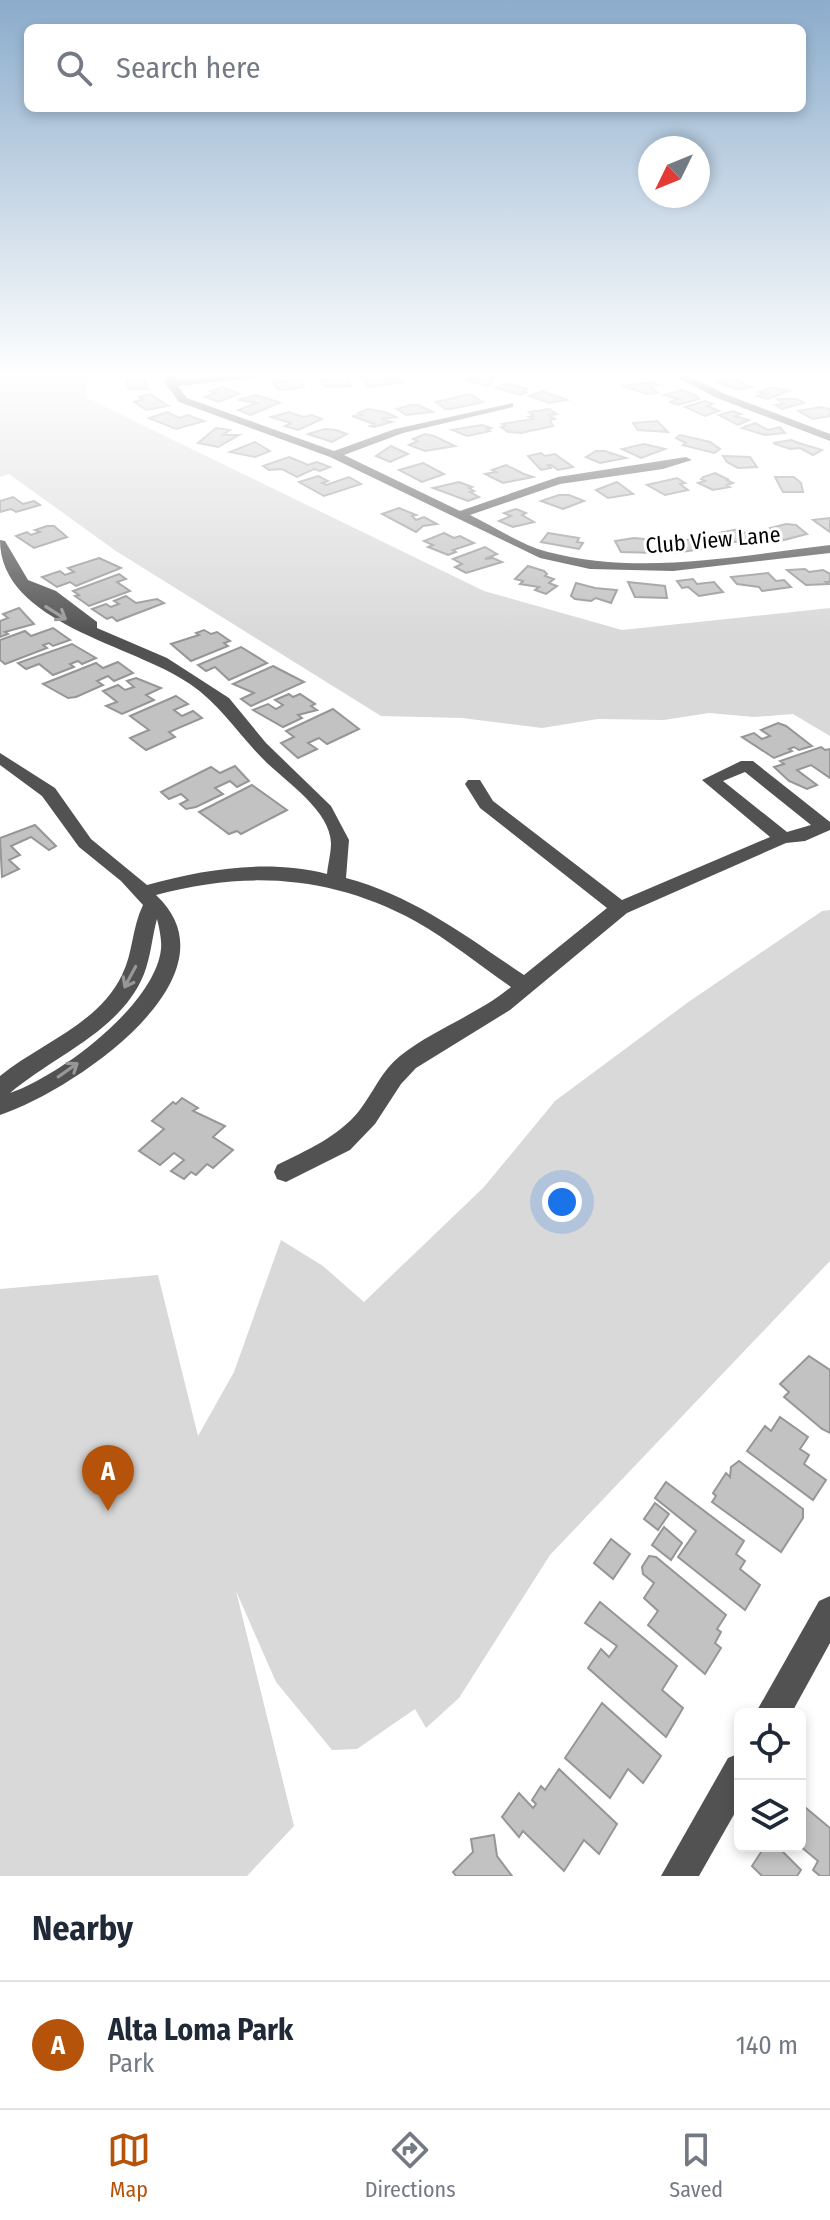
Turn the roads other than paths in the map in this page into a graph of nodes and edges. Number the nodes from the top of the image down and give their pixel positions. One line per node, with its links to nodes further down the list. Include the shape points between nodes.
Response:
1 (345, 461): 3 (street, Club View Lane)
2 (684, 461): 3 (street, via 538,485)
3 (457, 516): 5 (street, Club View Lane, via 540,554 590,565 673,567)
4 (0, 544): 9 (street, via 39,603 172,667 223,701 260,747 322,806 340,840)
5 (830, 549)
6 (0, 758): 10 (street, via 53,797 88,847)
7 (474, 784): 11 (street, via 486,804)
8 (783, 838): 8 (street, via 759,819 711,780 747,765 824,826); 11 (street)
9 (336, 880): 10 (street, via 224,873); 12 (street, via 424,918)
10 (148, 898): 13 (street, one-way to 13, via 138,961 128,984 89,1025); 14 (street, one-way to 10, via 25,1099 68,1072 116,1035 160,984 172,945 170,924)
11 (620, 908): 12 (street)
12 (525, 986): 15 (street, via 475,1024 408,1062 342,1143)
13 (0, 1089)
14 (0, 1106)
15 (286, 1172)
16 (830, 1612): 17 (street)
17 (775, 1708)
18 (734, 1780): 19 (street)
19 (679, 1876)

